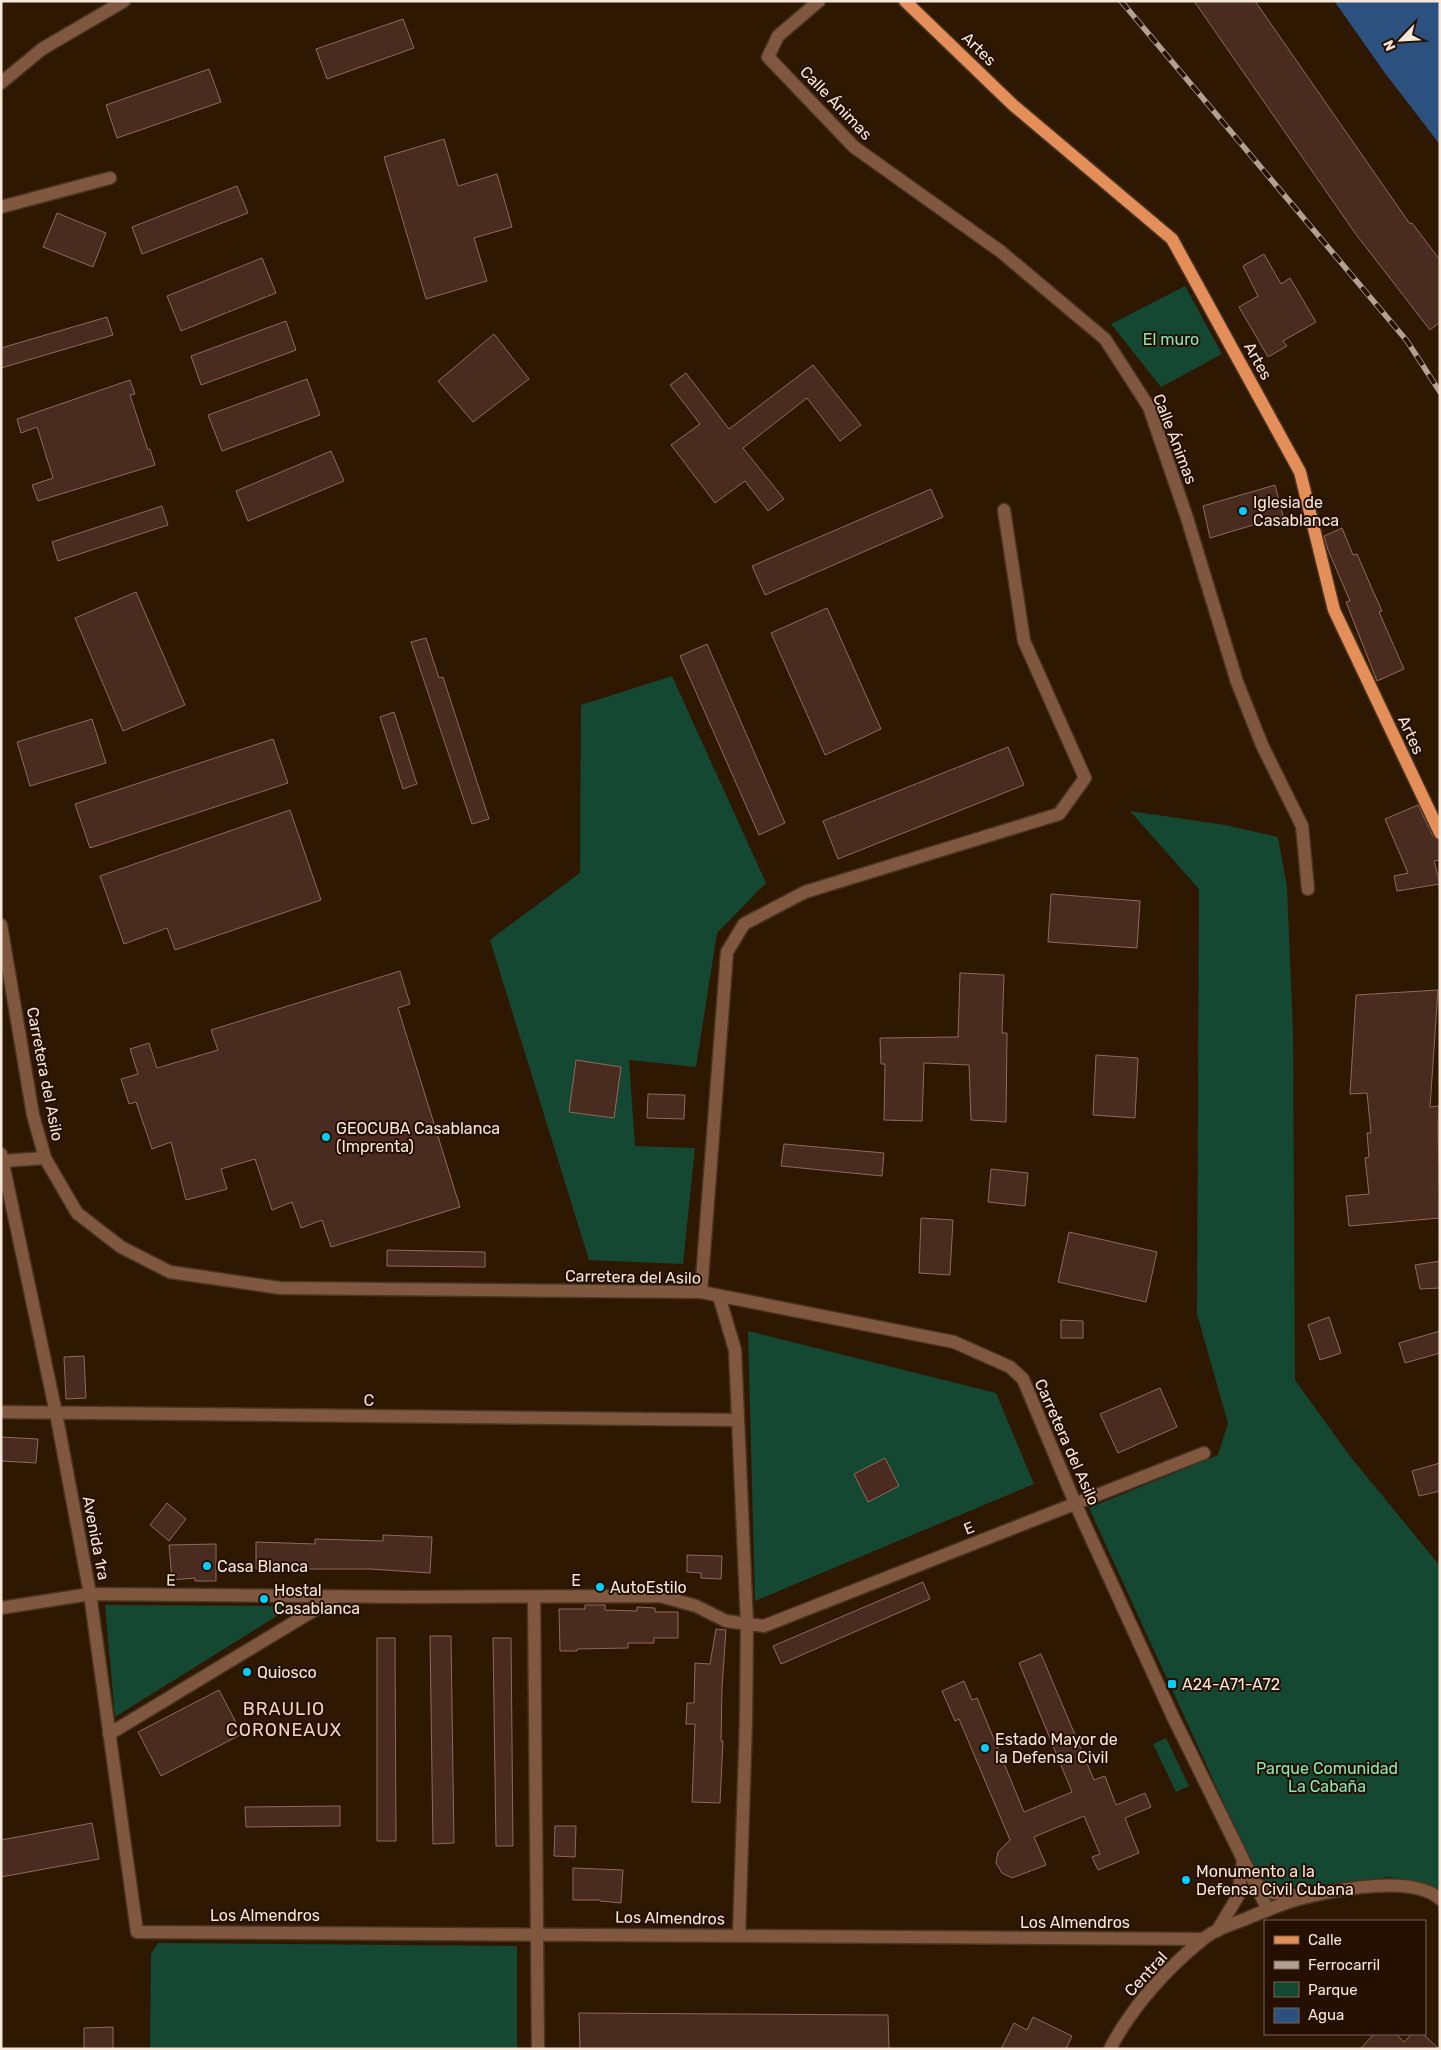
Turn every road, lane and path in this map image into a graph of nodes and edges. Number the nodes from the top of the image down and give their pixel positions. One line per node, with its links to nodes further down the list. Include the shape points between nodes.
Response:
1 (124, 1): 4 (street, via 42,49)
2 (819, 1): 9 (street, Calle Ánimas, via 778,36 768,57 854,147 1000,251 1106,339 1149,407 1187,518 1236,682 1262,745 1302,826)
3 (905, 1): 8 (main road, Artes, via 1013,105 1172,239 1300,472 1334,610)
4 (1, 83)
5 (110, 178): 6 (street)
6 (1, 207)
7 (1004, 510): 13 (street, via 1024,641 1085,778 1059,814 805,892 744,924 727,952)
8 (1440, 833)
9 (1308, 888)
10 (1, 925): 12 (street, Carretera del Asilo, via 34,1115)
11 (2, 1158): 12 (street); 16 (street, Avenida 1ra)
12 (45, 1158): 13 (street, Carretera del Asilo, via 78,1213 121,1247 170,1272 280,1288)
13 (701, 1292): 14 (street, Carretera del Asilo)
14 (719, 1296): 17 (street, via 735,1350); 19 (street, Carretera del Asilo, via 954,1342 1010,1367 1023,1379)
15 (1, 1412): 16 (street, C)
16 (56, 1413): 17 (street, C); 20 (street, Avenida 1ra)
17 (737, 1420): 24 (street)
18 (1204, 1453): 19 (street, E)
19 (1075, 1503): 24 (street, E, via 764,1626); 26 (street, Carretera del Asilo)
20 (90, 1594): 21 (street, E); 23 (street, E); 25 (street, Avenida 1ra)
21 (336, 1597): 22 (street, E); 25 (street)
22 (534, 1597): 24 (street, E, via 660,1596 696,1606 726,1621); 33 (street)
23 (1, 1608)
24 (747, 1624): 34 (street)
25 (109, 1734): 32 (street, Avenida 1ra)
26 (1243, 1861): 27 (street, Carretera del Asilo); 31 (street, via 1238,1896)
27 (1256, 1884): 28 (street, via 1273,1893); 30 (street, Carretera del Asilo)
28 (1306, 1897): 29 (street, via 1351,1888 1401,1886); 30 (street, Central)
29 (1440, 1899)
30 (1268, 1910): 31 (street, Central)
31 (1216, 1931): 35 (street, Central)
32 (137, 1932): 33 (street, Los Almendros)
33 (537, 1933): 34 (street, Los Almendros); 36 (street)
34 (739, 1935): 35 (street, Los Almendros)
35 (1203, 1939): 37 (street, Central, via 1151,1989)
36 (538, 2049)
37 (1110, 2049)

